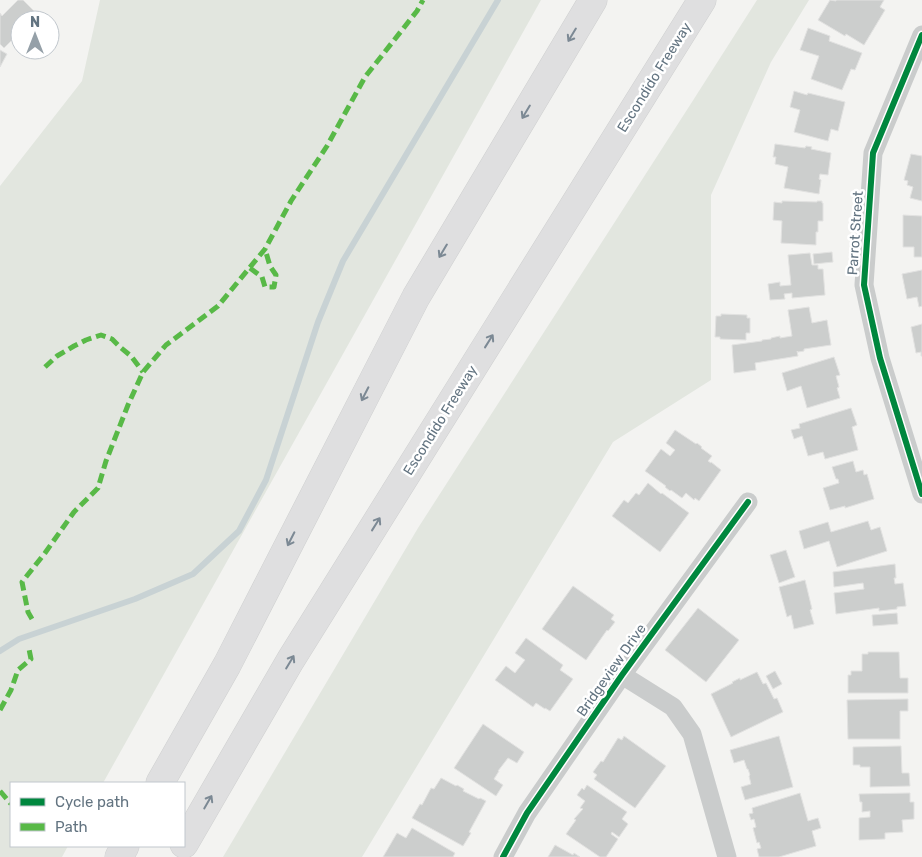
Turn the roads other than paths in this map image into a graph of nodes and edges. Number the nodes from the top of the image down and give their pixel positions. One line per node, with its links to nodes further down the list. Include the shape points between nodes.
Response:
1 (593, 0): 7 (highway, one-way to 7, via 416,297 227,665)
2 (702, 0): 8 (highway, Escondido Freeway, one-way to 2, via 290,661)
3 (922, 36): 4 (street, Parrot Street, via 873,153 864,284 880,358)
4 (922, 494)
5 (748, 502): 6 (street, Bridgeview Drive)
6 (622, 675): 9 (street, Bridgeview Drive, via 527,813); 10 (street, via 673,707 692,734)
7 (161, 782)
8 (185, 842)
9 (503, 857)
10 (727, 857)

